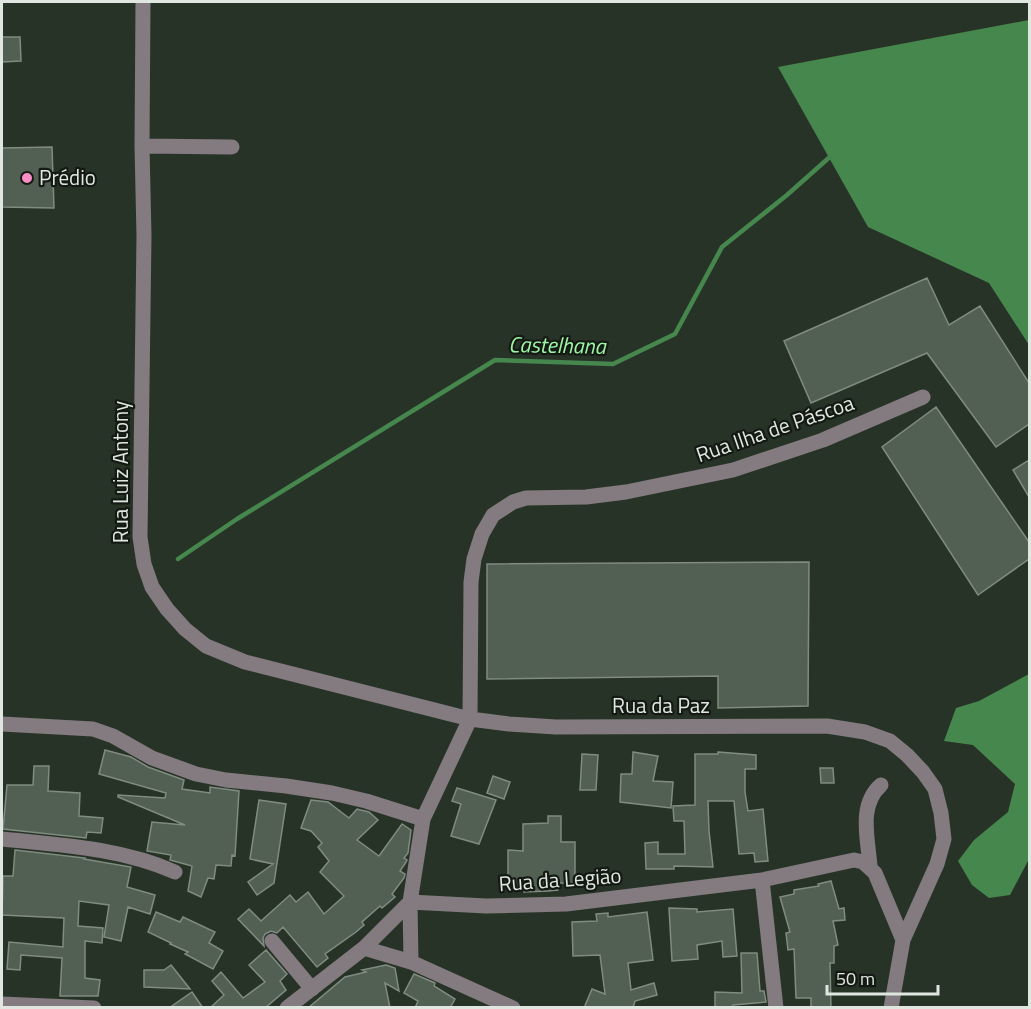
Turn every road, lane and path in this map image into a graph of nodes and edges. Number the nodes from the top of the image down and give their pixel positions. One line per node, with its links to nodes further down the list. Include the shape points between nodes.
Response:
1 (143, 2): 2 (street, Rua Luiz Antony)
2 (142, 146): 3 (street); 5 (street, Rua Luiz Antony, via 140,537 153,587 185,629 217,651 245,662)
3 (232, 147)
4 (923, 397): 5 (street, Rua Ilha de Páscoa, via 823,440 733,470 626,492 526,498 513,501 493,515 482,534 471,582)
5 (470, 719): 8 (street, Rua Ilha de Páscoa); 14 (street, Rua da Paz, via 556,727 827,726 853,729 890,741 935,789 944,839)
6 (2, 724): 8 (street, via 93,729 196,774 332,794)
7 (881, 785): 10 (street, via 868,803 866,815)
8 (423, 819): 13 (street, Rua Ilha de Páscoa)
9 (2, 839): 11 (street, via 133,857)
10 (870, 866): 12 (street, Rua da Legião, via 845,861); 14 (street)
11 (175, 872)
12 (762, 880): 13 (street, Rua da Legião, via 566,904); 23 (street)
13 (410, 903): 16 (street); 17 (street, Rua Ilha de Páscoa)
14 (903, 940): 24 (street, Rua da Paz)
15 (272, 941): 18 (street)
16 (364, 948): 17 (street); 18 (street)
17 (411, 962): 22 (street)
18 (312, 988): 21 (street)
19 (2, 1004): 20 (street)
20 (94, 1008)
21 (287, 1008)
22 (513, 1008)
23 (777, 1008)
24 (891, 1008)

